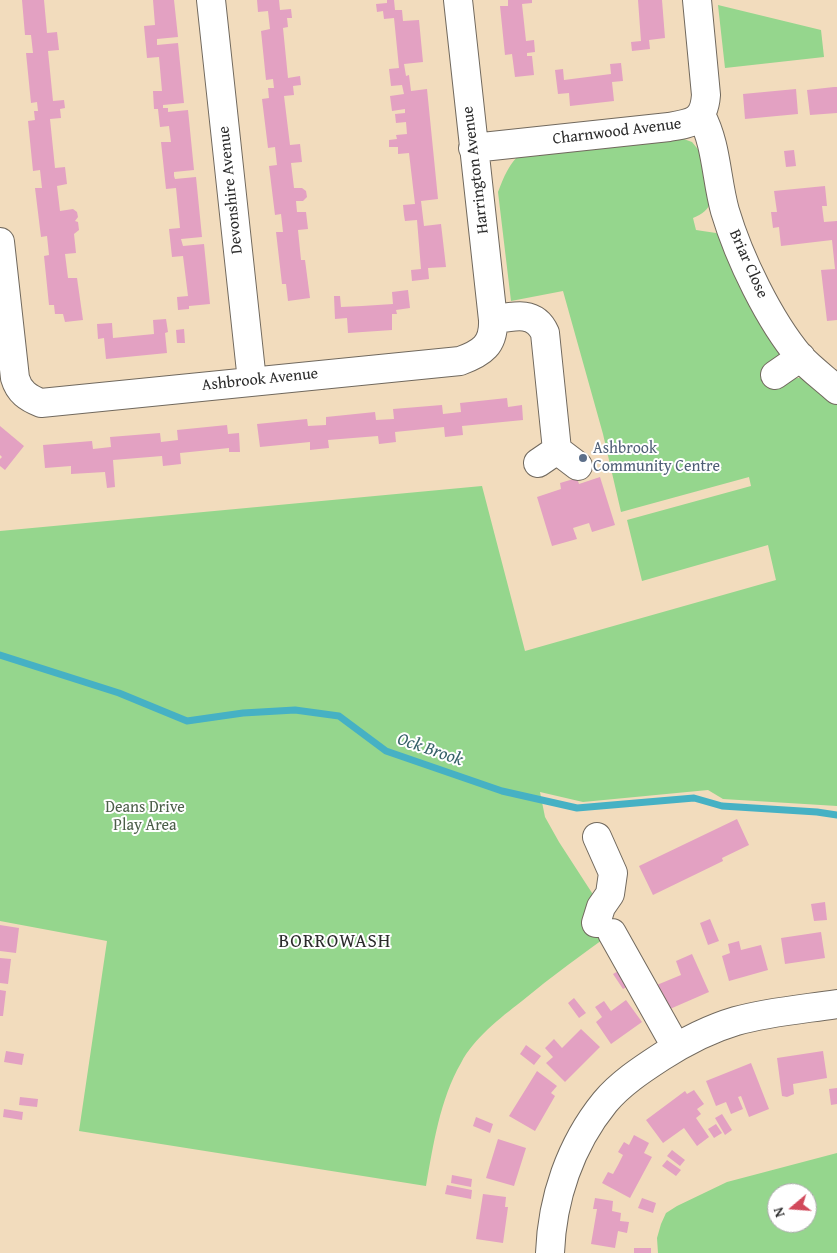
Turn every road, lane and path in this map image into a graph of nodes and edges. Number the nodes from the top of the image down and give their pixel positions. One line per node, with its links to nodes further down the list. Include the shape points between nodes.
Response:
1 (211, 0): 10 (street, Devonshire Avenue)
2 (458, 0): 5 (street, Harrington Avenue)
3 (697, 0): 4 (street, Charnwood Avenue, via 706,95)
4 (701, 116): 5 (street, Charnwood Avenue, via 690,123 669,127); 8 (street, Briar Close, via 712,142 719,185 735,243 767,306)
5 (473, 148): 7 (street, Harrington Avenue)
6 (0, 242): 10 (street, Ashbrook Avenue, via 15,378 25,395 41,403)
7 (491, 330): 10 (street, Ashbrook Avenue, via 484,349 460,360); 12 (street, via 513,316 535,320 542,325)
8 (801, 357): 9 (street); 11 (street, Briar Close)
9 (775, 375)
10 (252, 381)
11 (837, 390)
12 (558, 460)
13 (596, 837): 15 (street, via 613,873 610,894 601,906 604,928)
14 (837, 1004): 15 (street, via 736,1021)
15 (676, 1046): 16 (street, via 626,1081 605,1102 587,1129 570,1160 561,1186)
16 (550, 1253)

